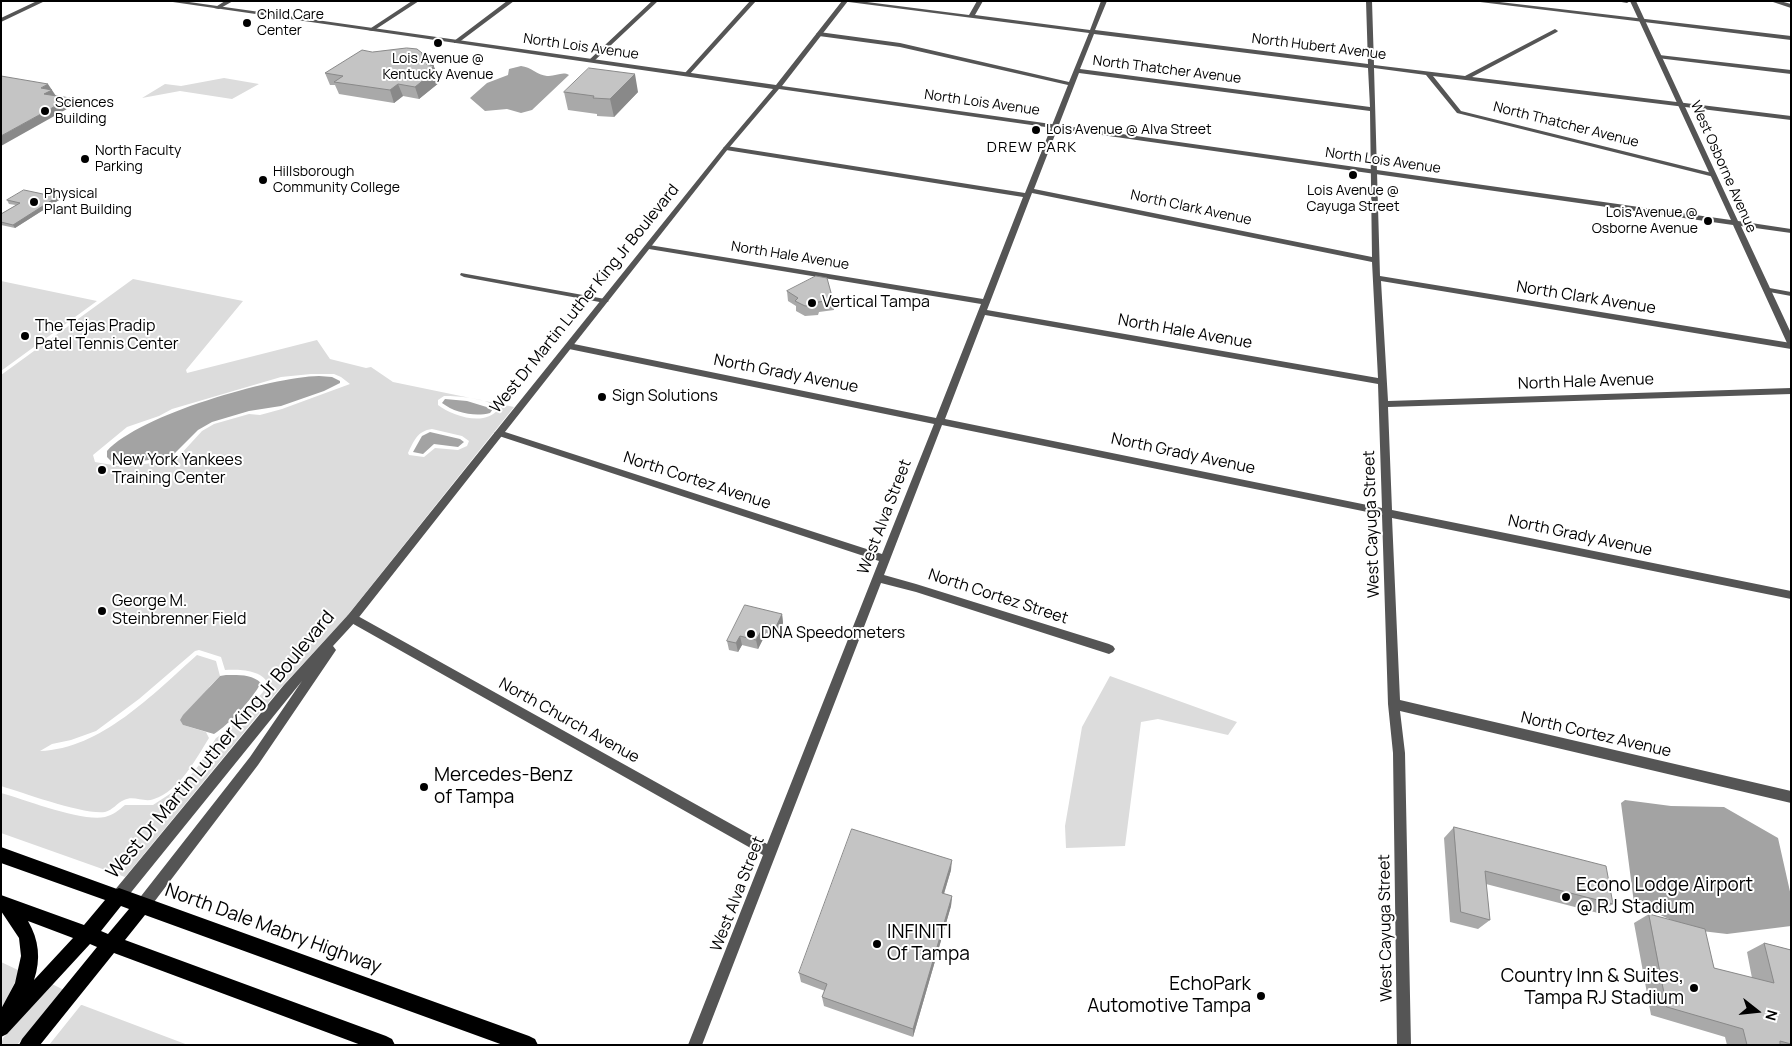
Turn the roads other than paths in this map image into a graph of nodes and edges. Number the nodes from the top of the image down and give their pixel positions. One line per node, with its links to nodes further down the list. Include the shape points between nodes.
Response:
1 (40, 1): 20 (street)
2 (169, 1): 18 (street, North Lois Avenue)
3 (230, 1): 18 (street)
4 (416, 1): 22 (street)
5 (510, 1): 27 (street)
6 (656, 1): 29 (street)
7 (753, 1): 33 (street)
8 (844, 1): 19 (street, North Hubert Avenue); 25 (street, West Dr Martin Luther King Jr Boulevard)
9 (980, 1): 19 (street)
10 (1104, 1): 24 (street, West Alva Street)
11 (1369, 1): 30 (street, West Cayuga Street)
12 (1475, 1): 21 (street)
13 (1619, 1): 14 (street)
14 (1627, 1)
15 (1633, 1): 21 (street, West Osborne Avenue)
16 (1773, 1): 17 (street)
17 (1791, 6)
18 (217, 8): 22 (street, North Lois Avenue)
19 (971, 17): 24 (street, North Hubert Avenue)
20 (1, 20)
21 (1642, 20): 26 (street); 28 (street, West Osborne Avenue)
22 (371, 30): 27 (street, North Lois Avenue)
23 (1555, 31): 35 (street)
24 (1092, 32): 30 (street, North Hubert Avenue); 31 (street, West Alva Street)
25 (819, 34): 36 (street, via 900,45); 37 (street, West Dr Martin Luther King Jr Boulevard)
26 (1791, 38)
27 (456, 42): 29 (street, North Lois Avenue)
28 (1659, 57): 32 (street); 38 (street, West Osborne Avenue)
29 (591, 61): 33 (street, North Lois Avenue)
30 (1370, 66): 34 (street, North Hubert Avenue); 39 (street, West Cayuga Street)
31 (1078, 71): 36 (street, West Alva Street); 39 (street, North Thatcher Avenue)
32 (1791, 72)
33 (687, 74): 37 (street, North Lois Avenue)
34 (1428, 74): 35 (street, North Hubert Avenue); 44 (street, North Thatcher Avenue, via 1459,112)
35 (1465, 78): 38 (street, North Hubert Avenue)
36 (1072, 84): 41 (street, West Alva Street)
37 (778, 87): 41 (street, North Lois Avenue); 42 (street, West Dr Martin Luther King Jr Boulevard)
38 (1682, 105): 40 (street, North Hubert Avenue); 44 (street, West Osborne Avenue)
39 (1372, 108): 43 (street, West Cayuga Street)
40 (1791, 118)
41 (1056, 126): 43 (street, North Lois Avenue); 45 (street, West Alva Street)
42 (726, 148): 45 (street, North Clark Avenue); 48 (street, West Dr Martin Luther King Jr Boulevard)
43 (1375, 172): 46 (street, North Lois Avenue); 49 (street, West Cayuga Street)
44 (1714, 175): 46 (street, West Osborne Avenue)
45 (1029, 193): 49 (street, North Clark Avenue); 55 (street, West Alva Street)
46 (1734, 223): 47 (street, North Lois Avenue); 52 (street, West Osborne Avenue)
47 (1791, 231)
48 (649, 247): 54 (street, West Dr Martin Luther King Jr Boulevard); 55 (street, North Hale Avenue)
49 (1376, 260): 51 (street, West Cayuga Street)
50 (464, 275): 54 (street)
51 (1376, 278): 57 (street, North Clark Avenue); 59 (street, West Cayuga Street)
52 (1767, 289): 53 (street); 57 (street, West Osborne Avenue)
53 (1791, 294)
54 (605, 301): 58 (street, West Dr Martin Luther King Jr Boulevard)
55 (986, 302): 56 (street, West Alva Street)
56 (982, 312): 59 (street, North Hale Avenue); 62 (street, West Alva Street)
57 (1791, 345)
58 (569, 346): 62 (street, North Grady Avenue); 63 (street, West Dr Martin Luther King Jr Boulevard)
59 (1382, 382): 61 (street, West Cayuga Street)
60 (1791, 391): 61 (street, North Hale Avenue)
61 (1383, 404): 64 (street, West Cayuga Street)
62 (940, 420): 64 (street, North Grady Avenue); 65 (street, West Alva Street)
63 (499, 433): 65 (street, North Cortez Avenue); 68 (street, West Dr Martin Luther King Jr Boulevard)
64 (1388, 511): 67 (street, North Grady Avenue); 70 (street, West Cayuga Street)
65 (885, 559): 66 (street, West Alva Street)
66 (878, 578): 69 (street, North Cortez Street); 72 (street, West Alva Street)
67 (1791, 595)
68 (352, 618): 72 (street, North Church Avenue); 74 (street, West Dr Martin Luther King Jr Boulevard, via 288,689); 76 (street, West Dr Martin Luther King Jr Boulevard, via 254,761)
69 (1109, 649)
70 (1394, 704): 71 (street, North Cortez Avenue); 84 (street, West Cayuga Street, via 1399,753)
71 (1791, 797)
72 (770, 852): 83 (street, West Alva Street)
73 (1, 855): 74 (main road, North Dale Mabry Highway)
74 (118, 896): 76 (main road, North Dale Mabry Highway); 77 (main road)
75 (5, 904): 77 (main road); 79 (main road, via 27,938 30,957 26,976)
76 (143, 905): 78 (main road); 82 (main road, North Dale Mabry Highway)
77 (87, 934): 78 (main road); 79 (main road)
78 (113, 944): 80 (main road); 81 (main road)
79 (1, 1027)
80 (28, 1045)
81 (386, 1045)
82 (529, 1045)
83 (695, 1045)
84 (1404, 1045)

